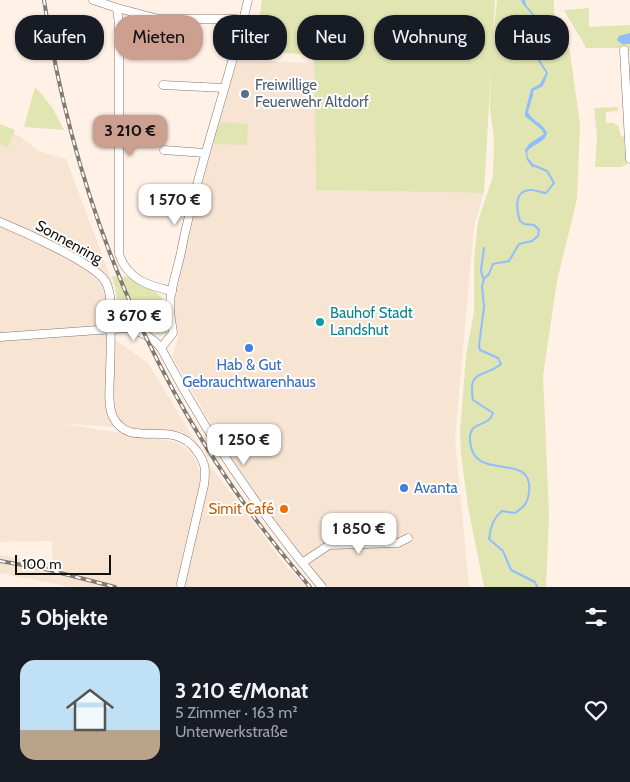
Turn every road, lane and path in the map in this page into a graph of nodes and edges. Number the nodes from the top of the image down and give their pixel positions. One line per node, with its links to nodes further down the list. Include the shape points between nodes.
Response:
1 (93, 0): 3 (street)
2 (248, 0): 4 (street)
3 (117, 8): 5 (street, via 159,19); 15 (street, via 119,254 130,274)
4 (245, 15)
5 (213, 19)
6 (624, 50): 9 (street)
7 (232, 60): 10 (street)
8 (163, 85): 10 (street)
9 (628, 86): 13 (street)
10 (224, 88): 12 (street)
11 (164, 150): 12 (street)
12 (205, 153): 15 (street)
13 (630, 156)
14 (0, 222): 16 (street, Sonnenring, via 97,272 106,281 110,296)
15 (172, 291): 18 (street, via 173,333)
16 (111, 329): 17 (street); 18 (street, via 127,328 143,333); 21 (street, Sonnenring, via 110,410 115,420 130,432 186,438 206,470)
17 (0, 337)
18 (161, 348): 20 (street, via 239,480)
19 (408, 538): 20 (street, via 398,543 329,545)
20 (302, 563): 22 (street)
21 (181, 584)
22 (322, 587)

